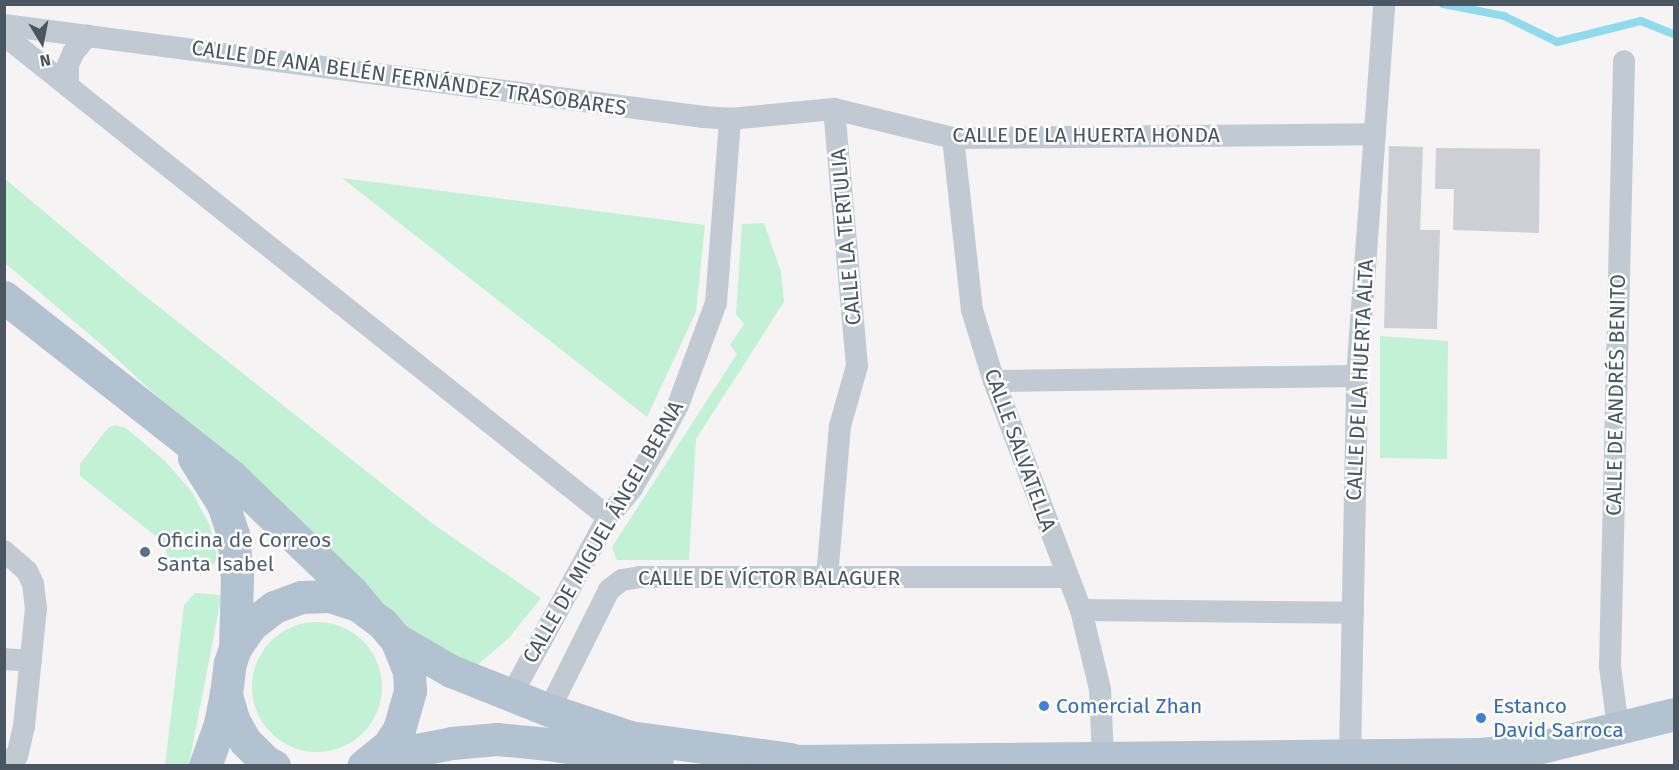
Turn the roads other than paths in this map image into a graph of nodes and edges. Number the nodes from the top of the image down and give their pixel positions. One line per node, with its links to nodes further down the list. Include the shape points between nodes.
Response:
1 (1384, 6): 9 (street, CALLE DE LA HUERTA ALTA)
2 (4, 25): 4 (street, CALLE DE ANA BELÉN FERNÁNDEZ TRASOBARES)
3 (4, 35): 6 (street)
4 (88, 35): 6 (street, via 68,65); 8 (street, CALLE DE ANA BELÉN FERNÁNDEZ TRASOBARES)
5 (1624, 61): 30 (street, CALLE DE ANDRÉS BENITO, via 1610,666)
6 (68, 86): 15 (street)
7 (834, 109): 8 (street, CALLE DE LA HUERTA HONDA); 10 (street, CALLE DE LA HUERTA HONDA); 17 (street, CALLE LA TERTULIA, via 858,366 840,426)
8 (730, 119): 15 (street, CALLE DE MIGUEL ÁNGEL BERNA, via 716,303 678,405 632,488)
9 (1375, 134): 10 (street, CALLE DE LA HUERTA HONDA); 12 (street, CALLE DE LA HUERTA ALTA)
10 (953, 138): 13 (street, CALLE SALVATELLA, via 972,310)
11 (4, 297): 14 (main road)
12 (1357, 376): 13 (street); 21 (street, CALLE DE LA HUERTA ALTA)
13 (994, 381): 18 (street, CALLE SALVATELLA)
14 (175, 433): 19 (main road, via 230,475); 23 (main road, via 224,504 233,534 237,578)
15 (608, 517): 27 (street, CALLE DE MIGUEL ÁNGEL BERNA)
16 (4, 551): 25 (street, via 27,571 33,584 36,609)
17 (827, 577): 18 (street, CALLE DE VÍCTOR BALAGUER); 28 (street, CALLE DE VÍCTOR BALAGUER, via 622,580 609,590)
18 (1067, 577): 20 (street, CALLE SALVATELLA)
19 (367, 610): 22 (main road); 23 (main road, via 330,596 301,597 274,607 251,625)
20 (1081, 610): 21 (street); 32 (street, CALLE SALVATELLA, via 1100,689)
21 (1353, 613): 31 (street, CALLE DE LA HUERTA ALTA)
22 (396, 639): 27 (main road, via 451,671); 37 (main road, via 409,672 406,711 394,737)
23 (235, 648): 26 (main road)
24 (4, 659): 25 (street)
25 (31, 661): 36 (street, via 17,756)
26 (226, 694): 33 (main road); 39 (main road, via 245,741)
27 (511, 696): 28 (main road)
28 (549, 710): 35 (main road, via 630,737)
29 (1674, 714): 30 (main road)
30 (1618, 728): 34 (main road)
31 (1350, 755): 34 (main road); 38 (main road)
32 (1103, 758): 35 (main road); 38 (main road)
33 (211, 759)
34 (1509, 759)
35 (798, 761): 41 (main road)
36 (4, 762)
37 (369, 762): 40 (main road, via 452,742 497,739)
38 (1148, 762)
39 (274, 765)
40 (698, 765)
41 (766, 765)

